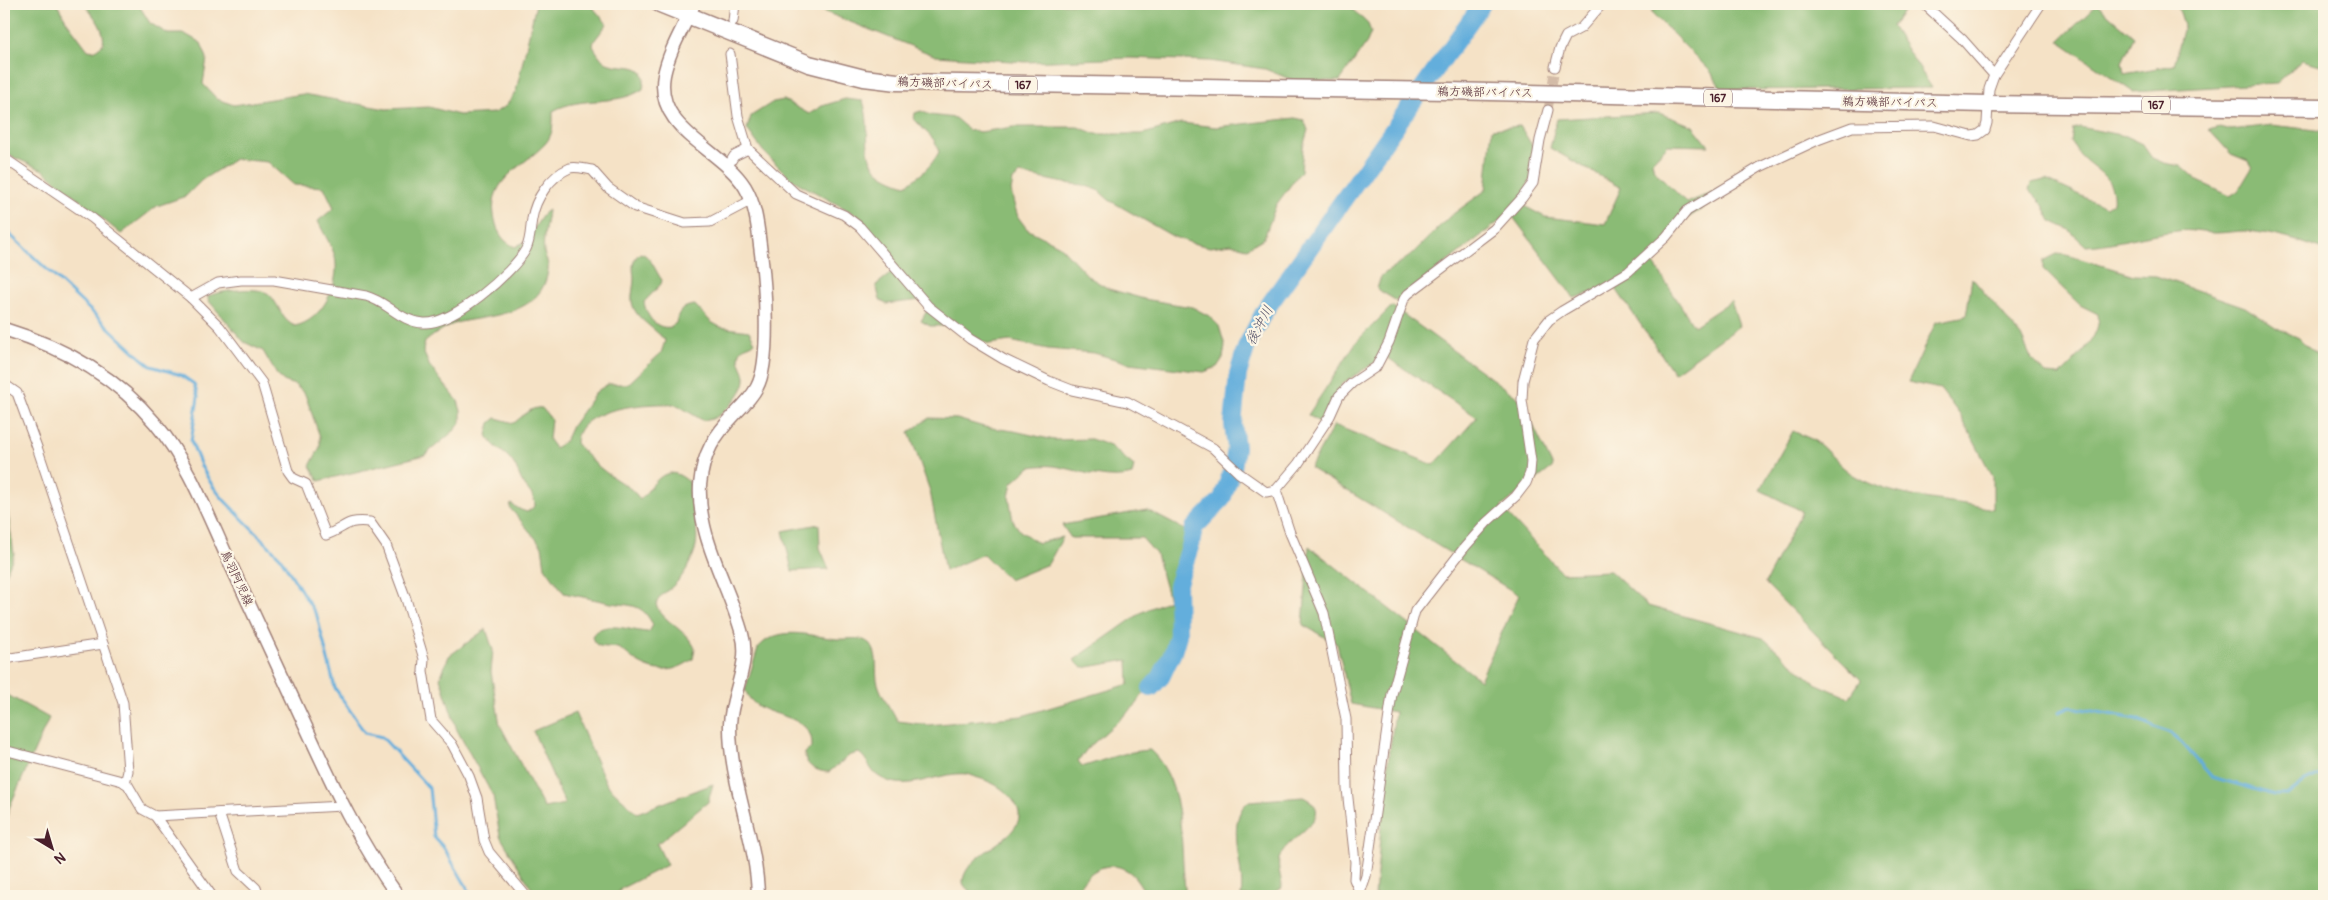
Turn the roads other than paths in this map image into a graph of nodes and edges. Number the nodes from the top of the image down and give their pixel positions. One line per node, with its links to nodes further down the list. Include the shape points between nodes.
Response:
1 (660, 4): 6 (highway, 鵜方磯部バイパス / 167)
2 (735, 4): 7 (street)
3 (1602, 4): 9 (street, via 1581,28 1566,36)
4 (1924, 4): 10 (street)
5 (2041, 4): 10 (street)
6 (692, 10): 11 (highway, 鵜方磯部バイパス / 167, via 825,69 897,82); 16 (street, via 664,76 667,107 680,127)
7 (733, 20)
8 (730, 54): 14 (street, via 738,116)
9 (1555, 67)
10 (1994, 75): 11 (street)
11 (1987, 104): 12 (highway, 鵜方磯部バイパス / 167); 29 (street, via 1985,130 1978,135 1970,136 1934,126 1852,127 1760,167 1687,210 1666,237 1628,272 1549,320 1534,339 1523,381 1522,400 1531,461 1526,483 1464,548 1415,611 1392,694 1366,876)
12 (2324, 108)
13 (1548, 110): 21 (street, via 1533,183 1494,229 1408,294 1390,342 1376,367 1339,396 1330,416 1298,464)
14 (748, 149): 16 (street, via 734,156); 21 (street, via 796,194 860,227 928,306 970,339 1049,381 1072,390 1128,402 1213,448 1257,487 1266,492)
15 (4, 158): 18 (street, via 92,218)
16 (728, 166): 17 (street)
17 (752, 200): 18 (street, via 710,222 685,223 635,207 608,188 592,170 571,168 558,176 542,194 532,217 529,243 512,268 458,311 434,323 409,320 379,300 366,296 274,280 218,283); 34 (street, via 765,294 764,372 749,400 714,436 707,451 700,485 708,539 743,635 743,664 730,723 732,760 753,856)
18 (191, 298): 33 (street, via 220,327 262,384 288,472 306,484 326,536 357,520 370,522 381,537 406,599 424,660 431,720 452,744 469,776 489,852)
19 (4, 329): 26 (street, 鳥羽阿児線, via 56,347 96,369 131,397 168,440 217,534)
20 (4, 384): 22 (street, via 17,393)
21 (1276, 490): 29 (street, via 1290,533 1324,612 1346,720 1354,879)
22 (103, 644): 23 (street); 25 (street, via 124,710 128,771)
23 (4, 659)
24 (4, 750): 25 (street)
25 (125, 783): 28 (street, via 142,809)
26 (342, 806): 27 (street); 32 (street, 鳥羽阿児線)
27 (219, 812): 28 (street); 31 (street, via 238,872 256,888)
28 (155, 816): 30 (street)
29 (1360, 895)
30 (212, 896)
31 (258, 896)
32 (398, 896)
33 (526, 896)
34 (758, 896)

